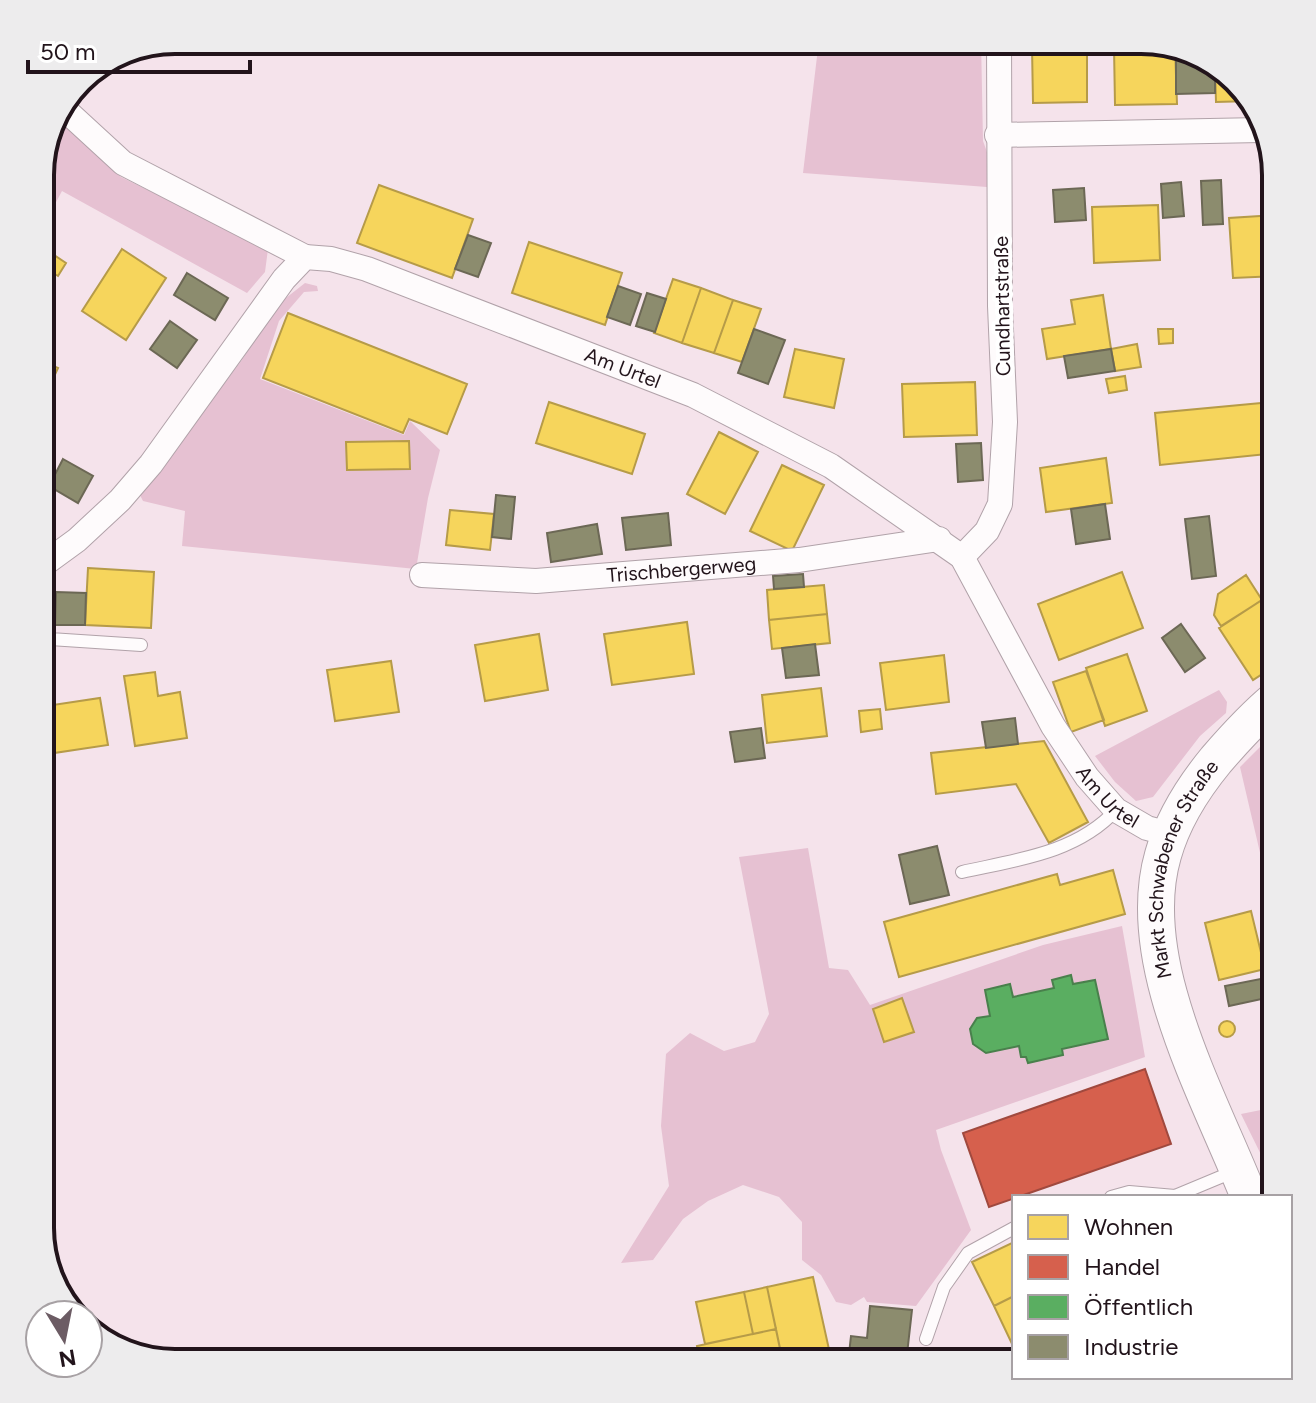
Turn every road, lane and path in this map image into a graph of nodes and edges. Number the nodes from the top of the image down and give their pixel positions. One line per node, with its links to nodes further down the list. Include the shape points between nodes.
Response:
1 (999, 54): 4 (street, Cundhartstraße)
2 (70, 114): 5 (street, Am Urtel, via 123,163)
3 (1253, 130): 4 (street)
4 (997, 135): 8 (street, Cundhartstraße, via 1005,422 1000,504 987,531)
5 (305, 257): 6 (street, Am Urtel, via 367,269 693,395 831,466); 7 (street, via 151,464 120,500)
6 (939, 539): 8 (street, Am Urtel); 9 (street, Trischbergerweg, via 799,560 536,581)
7 (54, 557)
8 (962, 557): 13 (street, Am Urtel, via 1053,726)
9 (422, 575)
10 (54, 639): 11 (lane)
11 (141, 645)
12 (1262, 710): 14 (main road, Markt Schwabener Straße, via 1207,771)
13 (1116, 810): 14 (street, Am Urtel); 15 (lane, via 1074,841 1042,854)
14 (1169, 834): 16 (main road, Markt Schwabener Straße, via 1157,886 1160,961 1171,1002)
15 (962, 872)
16 (1244, 1183): 19 (lane)
17 (1118, 1195): 18 (lane)
18 (1164, 1195)
19 (1180, 1195)
20 (1012, 1229): 21 (lane, via 968,1253 944,1287)
21 (926, 1339)

